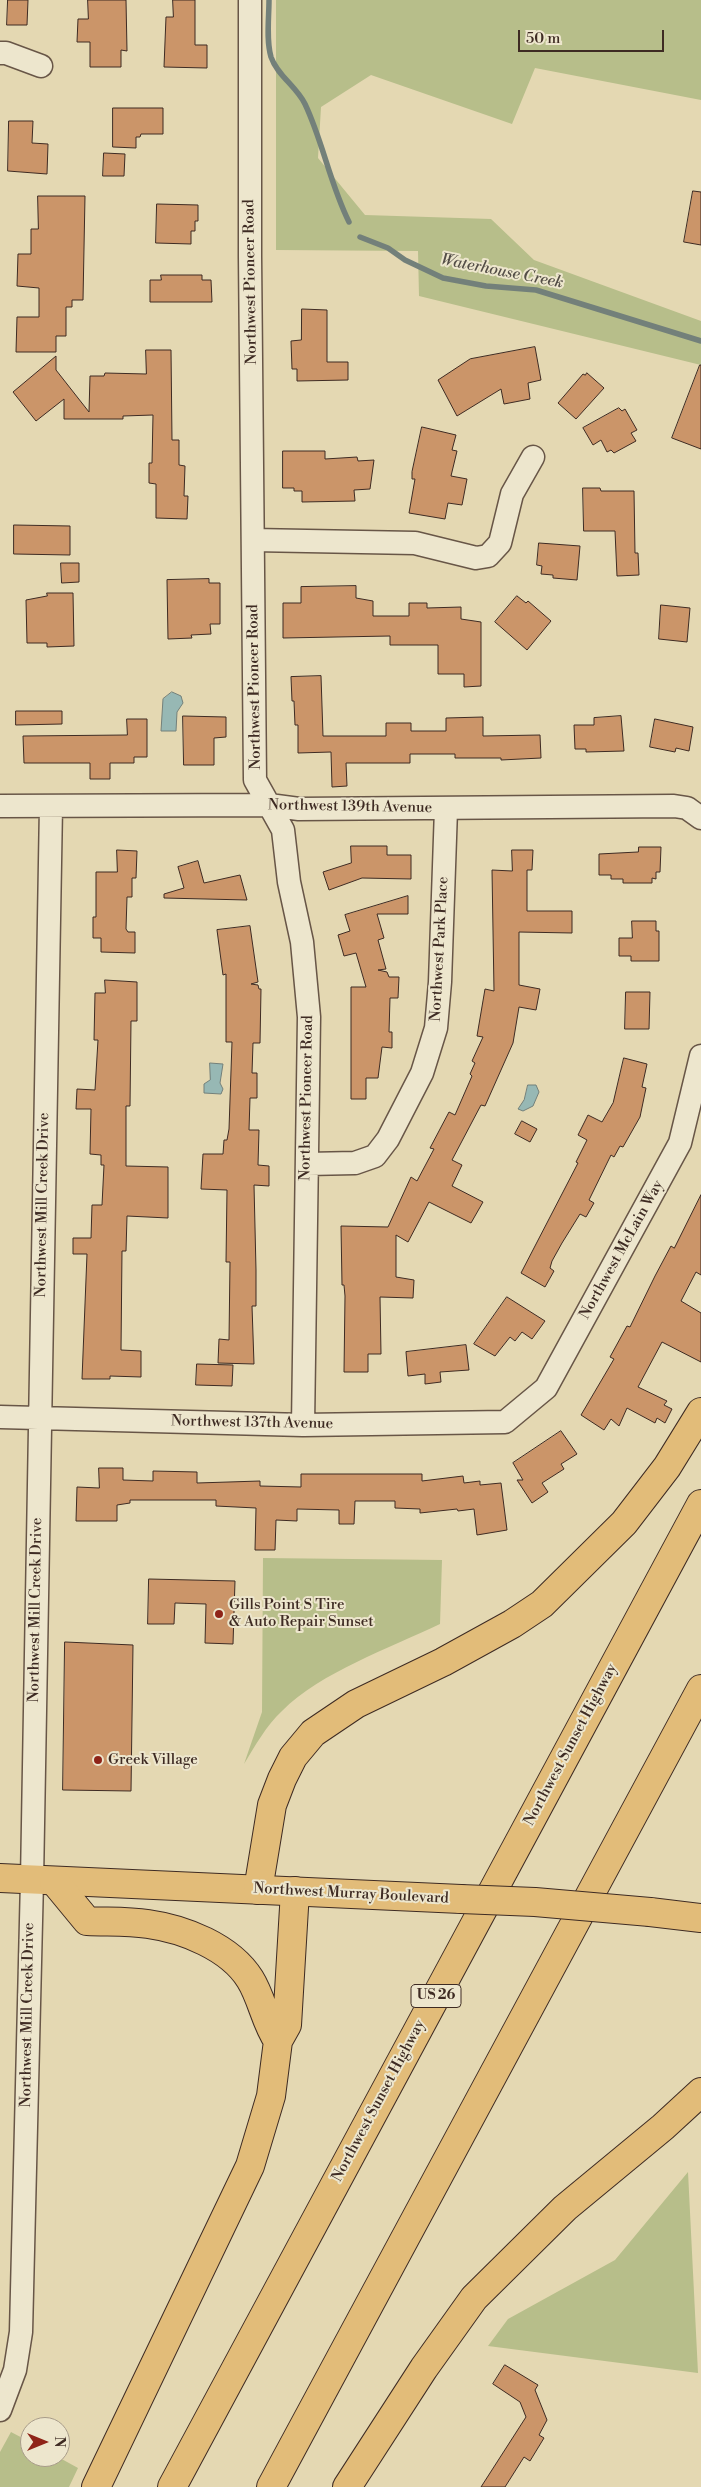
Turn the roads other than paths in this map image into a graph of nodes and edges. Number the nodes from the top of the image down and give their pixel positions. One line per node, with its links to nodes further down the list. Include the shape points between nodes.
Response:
1 (250, 0): 5 (street, Northwest Pioneer Road)
2 (0, 53): 3 (street)
3 (41, 66)
4 (533, 457): 5 (street, via 512,494 500,543 488,556 476,558 415,543)
5 (253, 540): 6 (street, Northwest Pioneer Road, via 256,780)
6 (270, 805): 8 (street, Northwest 139th Avenue); 9 (street, Northwest 139th Avenue, via 299,809); 12 (street, Northwest Pioneer Road, via 284,830 289,882 302,942 309,1016)
7 (0, 806): 8 (street, Northwest 139th Avenue)
8 (50, 806): 15 (street, Northwest Mill Creek Drive)
9 (446, 809): 10 (street, Northwest 139th Avenue, via 674,806 687,808); 12 (street, Northwest Park Place, via 436,1028 422,1073 388,1139 375,1156 355,1163)
10 (699, 816)
11 (701, 1056): 16 (street, Northwest McLain Way, via 680,1143 546,1388)
12 (307, 1164): 17 (street, Northwest Pioneer Road)
13 (701, 1412): 22 (main road, via 667,1467 624,1523 542,1604 444,1662 356,1704 313,1733 293,1757 272,1805)
14 (0, 1417): 15 (street, Northwest 137th Avenue)
15 (39, 1418): 17 (street, Northwest 137th Avenue); 21 (street, Northwest Mill Creek Drive)
16 (505, 1422): 17 (street, Northwest 137th Avenue)
17 (303, 1425)
18 (701, 1504): 29 (main road, Northwest Sunset Highway / US 26)
19 (701, 1689): 30 (main road)
20 (0, 1878): 21 (main road, Northwest Murray Boulevard)
21 (43, 1881): 22 (main road, Northwest Murray Boulevard); 25 (main road, via 87,1921 148,1924 187,1933 215,1947 249,1978); 27 (street, Northwest Mill Creek Drive, via 20,2332 15,2370)
22 (258, 1890): 23 (main road, Northwest Murray Boulevard)
23 (295, 1891): 24 (main road, Northwest Murray Boulevard, bridge, via 535,1902); 25 (main road, via 287,2025)
24 (701, 1918)
25 (278, 2042): 28 (main road, via 271,2096 250,2166)
26 (701, 2092): 31 (main road, via 565,2208 474,2298)
27 (0, 2410)
28 (96, 2487)
29 (172, 2487)
30 (271, 2487)
31 (347, 2487)

